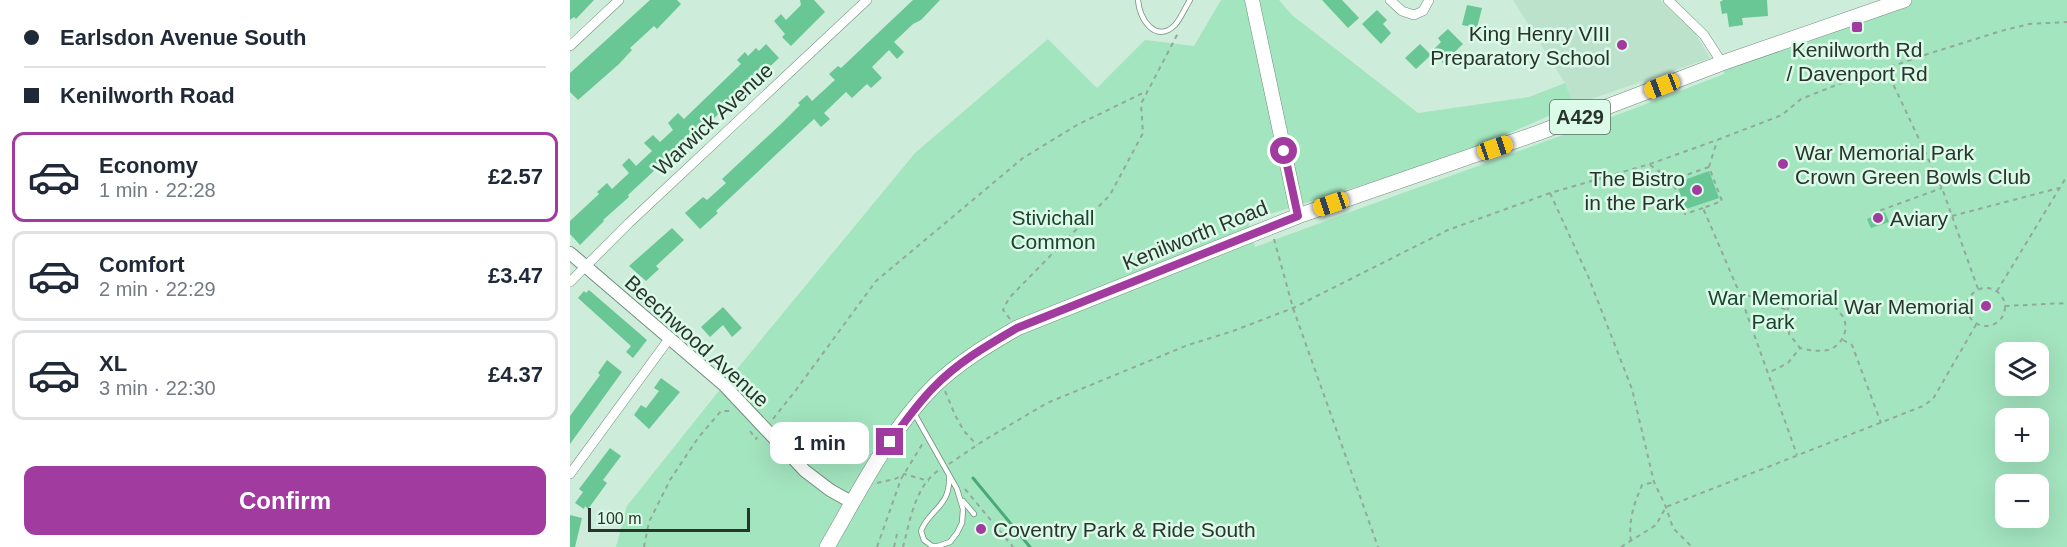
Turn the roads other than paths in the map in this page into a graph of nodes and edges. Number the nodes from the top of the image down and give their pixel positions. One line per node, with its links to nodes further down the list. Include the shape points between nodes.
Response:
1 (619, 0): 10 (street)
2 (867, 0): 14 (street, Warwick Avenue)
3 (1138, 0): 4 (lane, via 1142,19 1162,31 1176,24)
4 (1190, 0)
5 (1252, 0): 12 (main road)
6 (1390, 0): 7 (street, via 1414,15 1423,11)
7 (1428, 0)
8 (1668, 0): 11 (street, via 1710,42)
9 (1904, 0): 11 (main road, Kenilworth Road / A429)
10 (570, 46)
11 (1722, 63): 12 (main road, Kenilworth Road / A429, via 1538,133)
12 (1298, 216): 17 (main road, Kenilworth Road / A429, via 1017,328 984,347 941,381)
13 (570, 253): 14 (street, Beechwood Avenue)
14 (584, 266): 15 (street, Warwick Avenue); 16 (street, Beechwood Avenue)
15 (570, 282)
16 (669, 339): 18 (street); 21 (street, Beechwood Avenue, via 724,385 805,471)
17 (912, 411): 19 (lane); 21 (main road, Kenilworth Road / A429)
18 (570, 474)
19 (949, 476): 20 (lane); 20 (lane, via 947,495 921,531 927,544 938,546 954,537 963,518)
20 (961, 499): 22 (lane)
21 (853, 503): 23 (main road, Kenilworth Road / A429)
22 (974, 514)
23 (827, 547)

